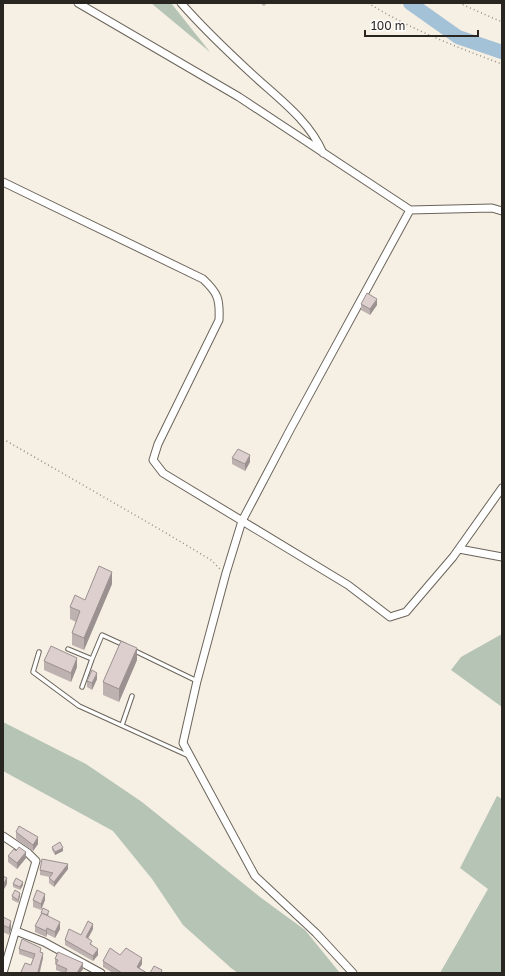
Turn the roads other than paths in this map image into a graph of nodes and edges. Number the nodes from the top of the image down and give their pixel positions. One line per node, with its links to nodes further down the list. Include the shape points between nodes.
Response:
1 (78, 3): 3 (street, via 239,97)
2 (181, 3): 3 (street, via 207,32 299,117 316,137)
3 (323, 154): 5 (street)
4 (3, 182): 8 (street, via 203,279 215,290 220,302 219,320 158,444 153,460 163,473)
5 (410, 210): 6 (street, via 492,208); 8 (street)
6 (502, 211)
7 (502, 488): 9 (street)
8 (242, 522): 9 (street, via 348,585 390,618 406,612); 14 (street)
9 (459, 549): 10 (street)
10 (502, 557)
11 (68, 649): 13 (lane)
12 (39, 652): 17 (lane, via 33,672 79,706)
13 (92, 659): 14 (lane, via 102,635); 15 (lane)
14 (197, 681): 18 (street, via 183,743)
15 (82, 687)
16 (132, 696): 17 (lane)
17 (122, 725): 18 (lane)
18 (190, 756): 23 (street, via 255,876 316,933)
19 (3, 836): 20 (street, via 36,861)
20 (16, 931): 21 (street); 22 (street, via 44,942)
21 (3, 973)
22 (101, 973)
23 (352, 973)

